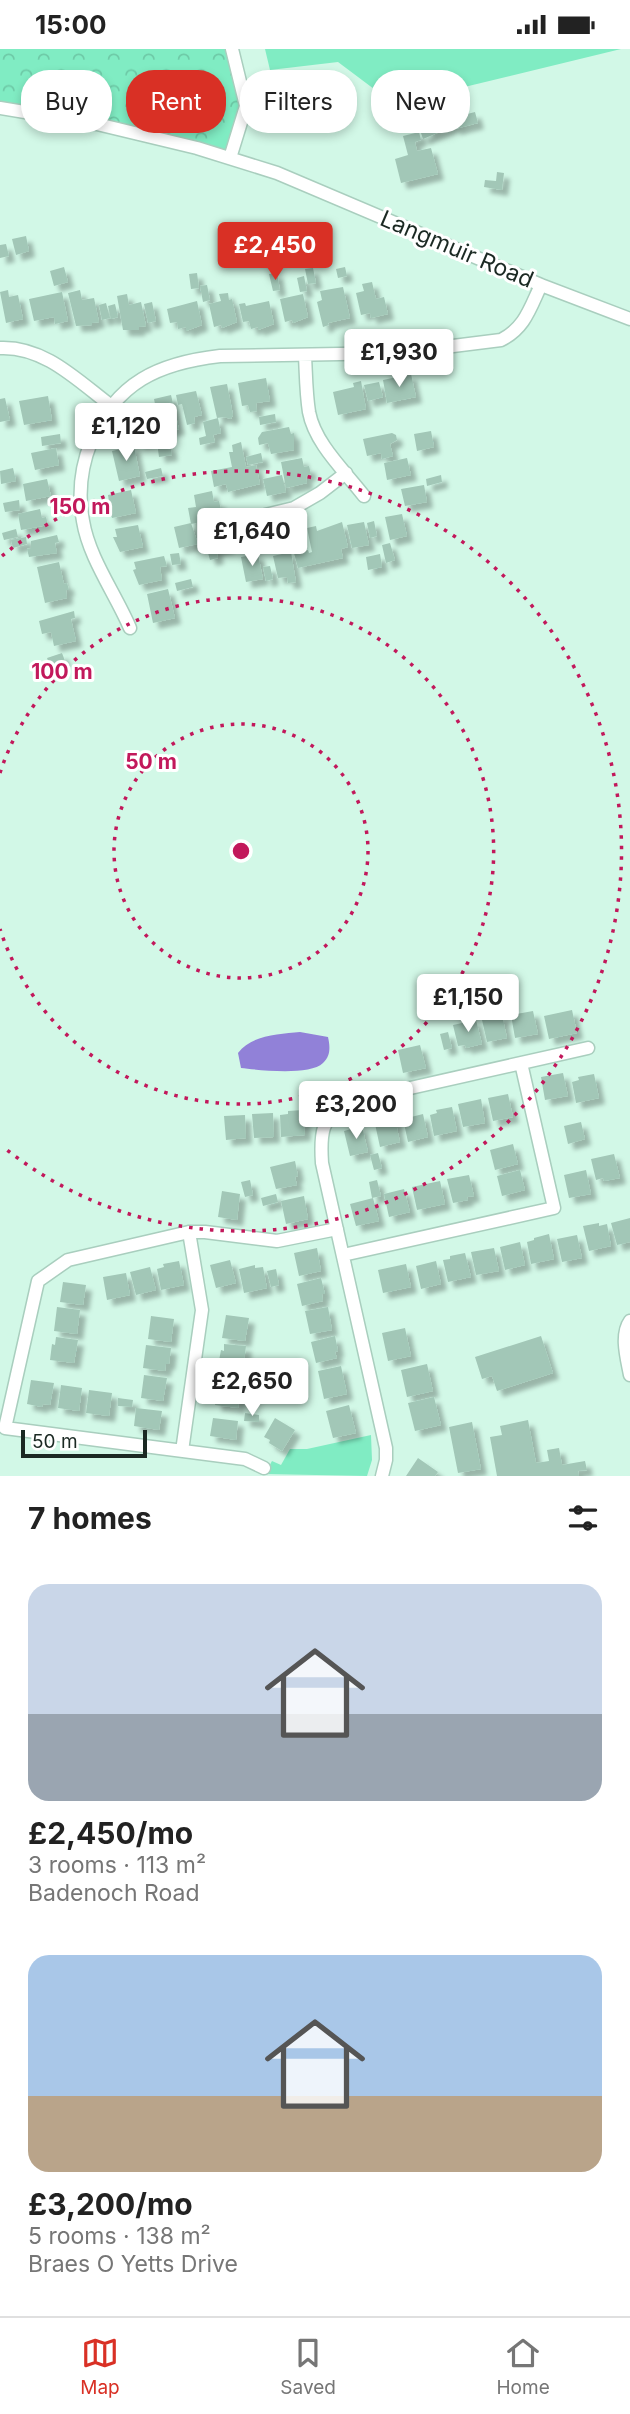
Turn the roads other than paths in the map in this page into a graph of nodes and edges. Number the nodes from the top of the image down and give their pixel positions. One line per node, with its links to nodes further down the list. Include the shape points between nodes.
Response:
1 (232, 49): 3 (street, via 246,106)
2 (0, 108): 3 (street, Langmuir Road, via 97,124)
3 (230, 158): 4 (street, Langmuir Road, via 319,190)
4 (541, 285): 5 (street, Langmuir Road); 7 (street, via 523,325 501,340 397,353)
5 (630, 319)
6 (0, 348): 8 (street, via 44,357)
7 (305, 356): 8 (street, via 220,356 170,365 141,380); 9 (street, via 310,414 324,445)
8 (110, 405): 12 (street, via 87,453 80,500 89,544)
9 (346, 473): 10 (street); 11 (street, via 294,508)
10 (364, 496)
11 (245, 520)
12 (130, 628)
13 (588, 1048): 14 (street)
14 (521, 1063): 15 (street, via 337,1108 324,1126 321,1149); 17 (street, via 554,1208)
15 (337, 1229): 16 (street, via 277,1241); 17 (street)
16 (189, 1233): 20 (street, via 202,1310); 20 (street, via 68,1260 38,1281 5,1428)
17 (343, 1255): 22 (street, via 386,1448)
18 (630, 1321): 19 (street, via 625,1327)
19 (630, 1374)
20 (182, 1451): 21 (street, via 245,1459)
21 (264, 1468)
22 (382, 1476)

